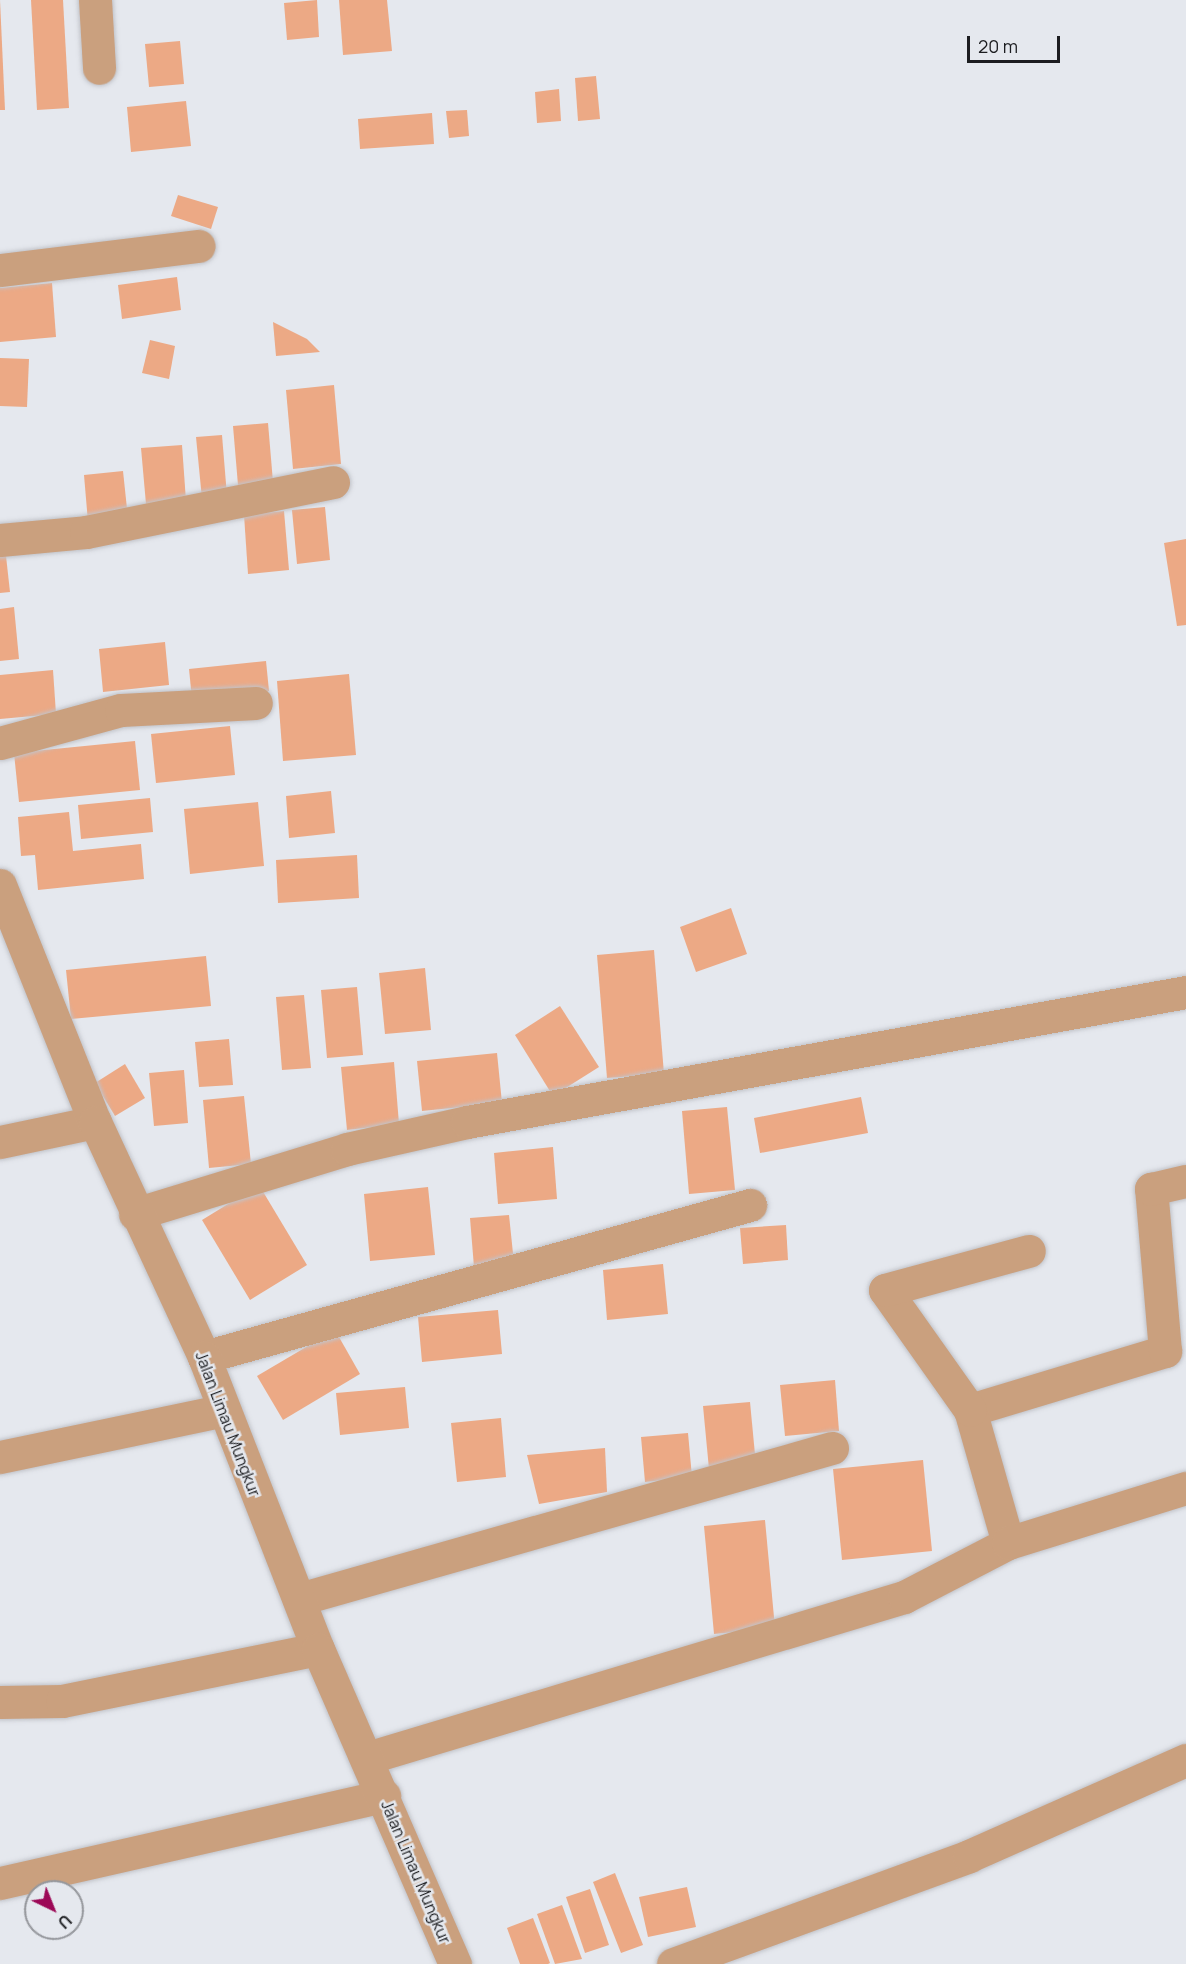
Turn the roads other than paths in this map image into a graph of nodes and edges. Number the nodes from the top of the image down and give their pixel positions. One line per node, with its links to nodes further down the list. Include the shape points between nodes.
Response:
1 (95, 0): 2 (street)
2 (99, 68)
3 (199, 246): 4 (street)
4 (0, 270)
5 (333, 482): 6 (street, via 86,532)
6 (0, 540)
7 (256, 703): 8 (street, via 121,710)
8 (0, 743)
9 (3, 899): 11 (street, Jalan Limau Mungkur)
10 (1186, 992): 15 (street, via 467,1122 347,1149)
11 (95, 1122): 12 (street); 15 (street, Jalan Limau Mungkur)
12 (0, 1142)
13 (1186, 1181): 18 (street, via 1150,1189 1165,1351)
14 (750, 1205): 17 (street)
15 (135, 1214): 17 (street, Jalan Limau Mungkur)
16 (1029, 1251): 18 (street, via 885,1290)
17 (204, 1357): 19 (street, Jalan Limau Mungkur)
18 (970, 1410): 23 (street)
19 (220, 1411): 21 (street); 24 (street, Jalan Limau Mungkur)
20 (832, 1448): 24 (street)
21 (0, 1456)
22 (1186, 1488): 23 (street)
23 (1008, 1543): 27 (street, via 904,1597)
24 (299, 1599): 25 (street, Jalan Limau Mungkur)
25 (318, 1649): 26 (street, via 62,1701); 27 (street, Jalan Limau Mungkur)
26 (0, 1702)
27 (367, 1758): 29 (street, Jalan Limau Mungkur)
28 (1186, 1760): 32 (street, via 969,1856)
29 (384, 1796): 30 (street); 31 (street, Jalan Limau Mungkur)
30 (0, 1883)
31 (455, 1964)
32 (673, 1964)

